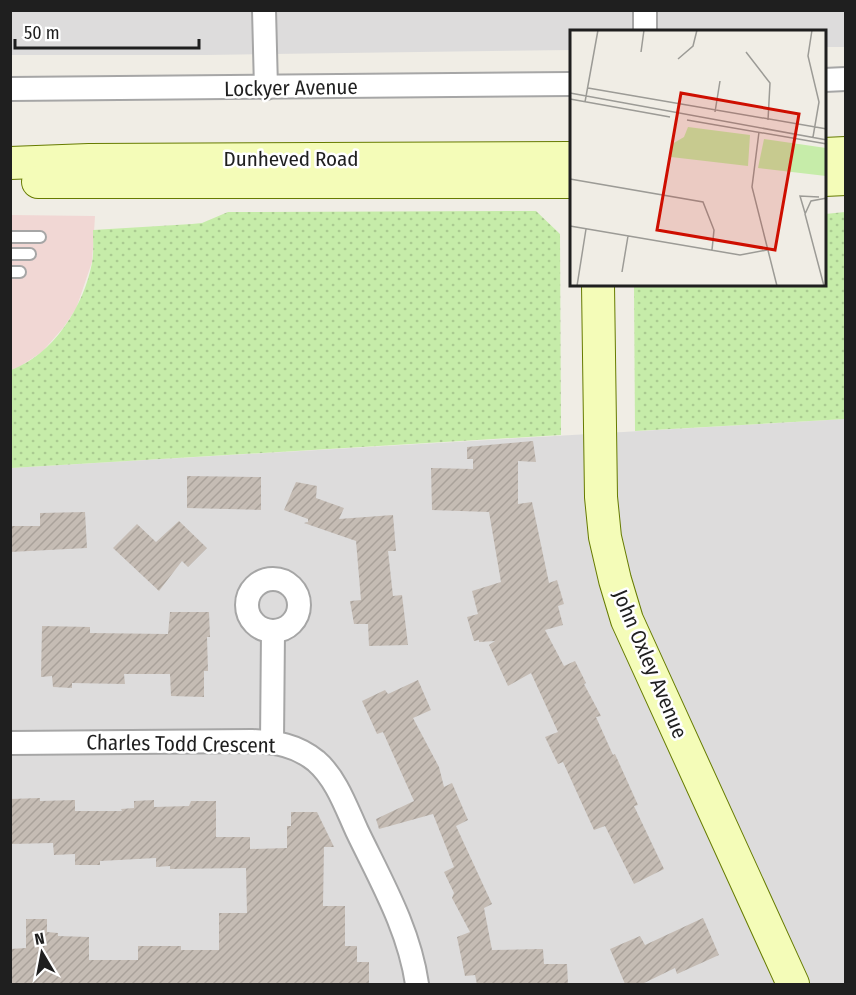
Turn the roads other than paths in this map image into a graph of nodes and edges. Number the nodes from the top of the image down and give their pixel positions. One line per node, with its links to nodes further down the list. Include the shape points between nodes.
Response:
1 (264, 10): 7 (street)
2 (645, 10): 3 (street)
3 (645, 30)
4 (846, 79): 5 (street)
5 (826, 80)
6 (570, 84): 7 (street, Lockyer Avenue)
7 (266, 88): 8 (street, Lockyer Avenue)
8 (10, 89)
9 (846, 153): 10 (main road)
10 (826, 154)
11 (10, 163): 12 (main road, Dunheved Road, via 89,160)
12 (568, 166): 15 (main road, Dunheved Road)
13 (826, 180): 14 (main road)
14 (846, 180)
15 (10, 182)
16 (10, 237): 17 (lane)
17 (40, 237)
18 (10, 254): 19 (lane)
19 (30, 254)
20 (598, 286): 25 (main road, John Oxley Avenue, via 601,497 615,580 627,620)
21 (273, 631): 22 (street)
22 (272, 742): 23 (street, Charles Todd Crescent); 24 (street, Charles Todd Crescent, via 304,752 332,780 397,914)
23 (10, 743)
24 (417, 984)
25 (793, 984)

